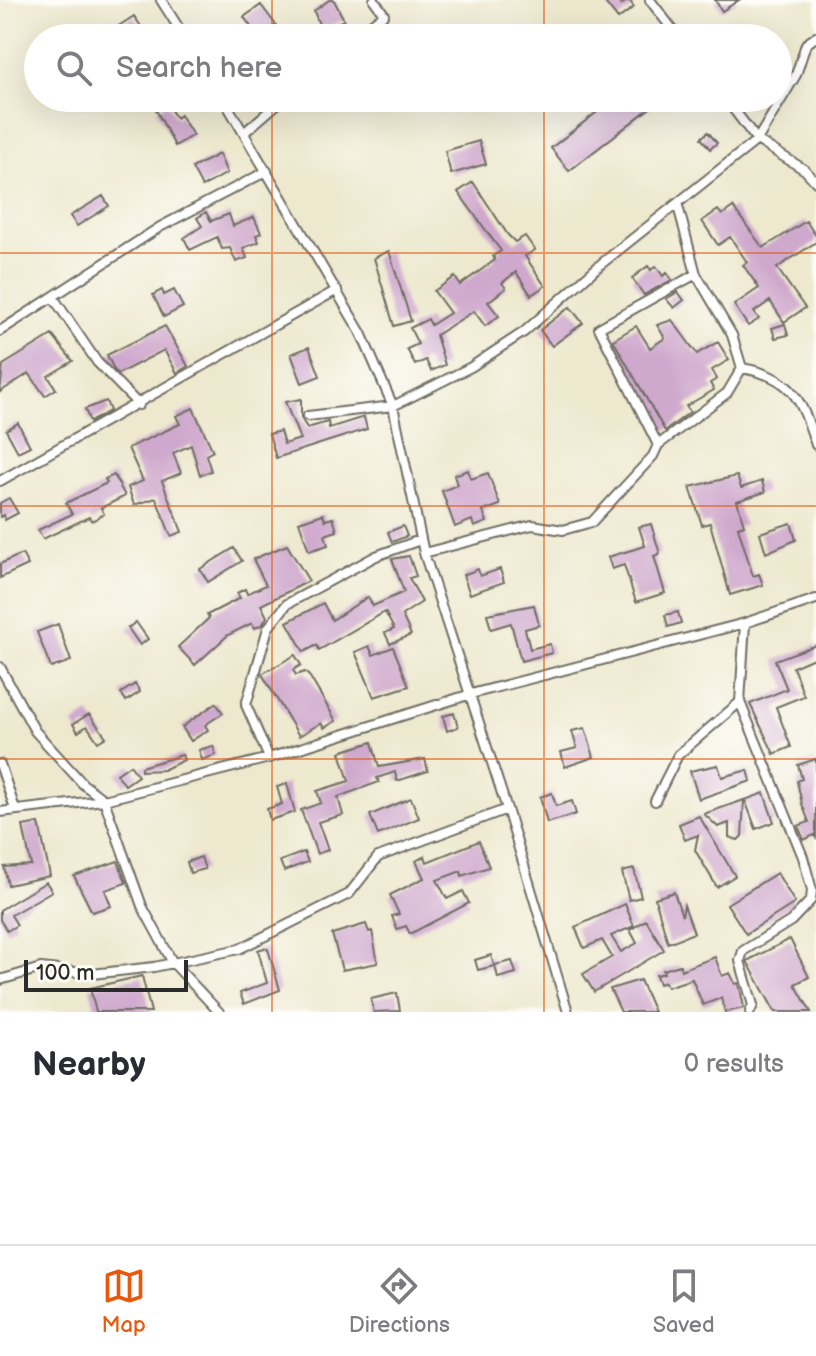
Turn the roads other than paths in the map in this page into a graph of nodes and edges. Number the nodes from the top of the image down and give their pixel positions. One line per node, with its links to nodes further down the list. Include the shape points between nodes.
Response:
1 (161, 0): 4 (street)
2 (374, 0): 5 (street, via 384,14)
3 (650, 0): 6 (street)
4 (176, 24)
5 (372, 24)
6 (668, 24)
7 (816, 37): 8 (street, via 806,44)
8 (792, 82)
9 (232, 112): 13 (street)
10 (268, 112): 13 (street)
11 (736, 112): 14 (street)
12 (774, 112): 14 (street)
13 (245, 132): 17 (street)
14 (757, 140): 16 (street); 19 (street)
15 (816, 166): 16 (street)
16 (805, 170): 18 (street)
17 (267, 171): 21 (street); 22 (street, via 160,227)
18 (816, 182)
19 (678, 206): 20 (street); 26 (street, via 524,332 471,367)
20 (696, 274): 24 (street, via 732,335); 28 (street, via 599,328)
21 (337, 290): 25 (street); 26 (street)
22 (53, 297): 23 (street); 25 (street, via 89,353)
23 (0, 331)
24 (742, 368): 28 (street, via 727,393); 29 (street, via 766,372 800,398)
25 (139, 405): 30 (street)
26 (393, 406): 27 (street); 31 (street)
27 (308, 416)
28 (658, 445): 32 (street, via 592,522 563,530 532,525)
29 (816, 445)
30 (0, 481)
31 (420, 540): 32 (street); 38 (street, via 376,556 287,604 268,628 246,705)
32 (424, 553): 36 (street)
33 (816, 599): 34 (street)
34 (745, 623): 36 (street); 37 (street)
35 (0, 667): 40 (street, via 35,731)
36 (471, 694): 38 (street); 43 (street)
37 (740, 702): 41 (street, via 678,755); 49 (street, via 812,890 811,900 791,921 743,951 740,961 753,1005)
38 (269, 758): 40 (street)
39 (0, 764): 42 (street)
40 (104, 800): 42 (street); 45 (street, via 142,906)
41 (655, 801)
42 (15, 809): 44 (street)
43 (507, 809): 45 (street, via 378,857 349,894 277,932 239,949); 48 (street)
44 (0, 812)
45 (173, 963): 46 (street, via 92,974 41,968); 47 (street)
46 (0, 980)
47 (219, 1012)
48 (568, 1012)
49 (750, 1012)

